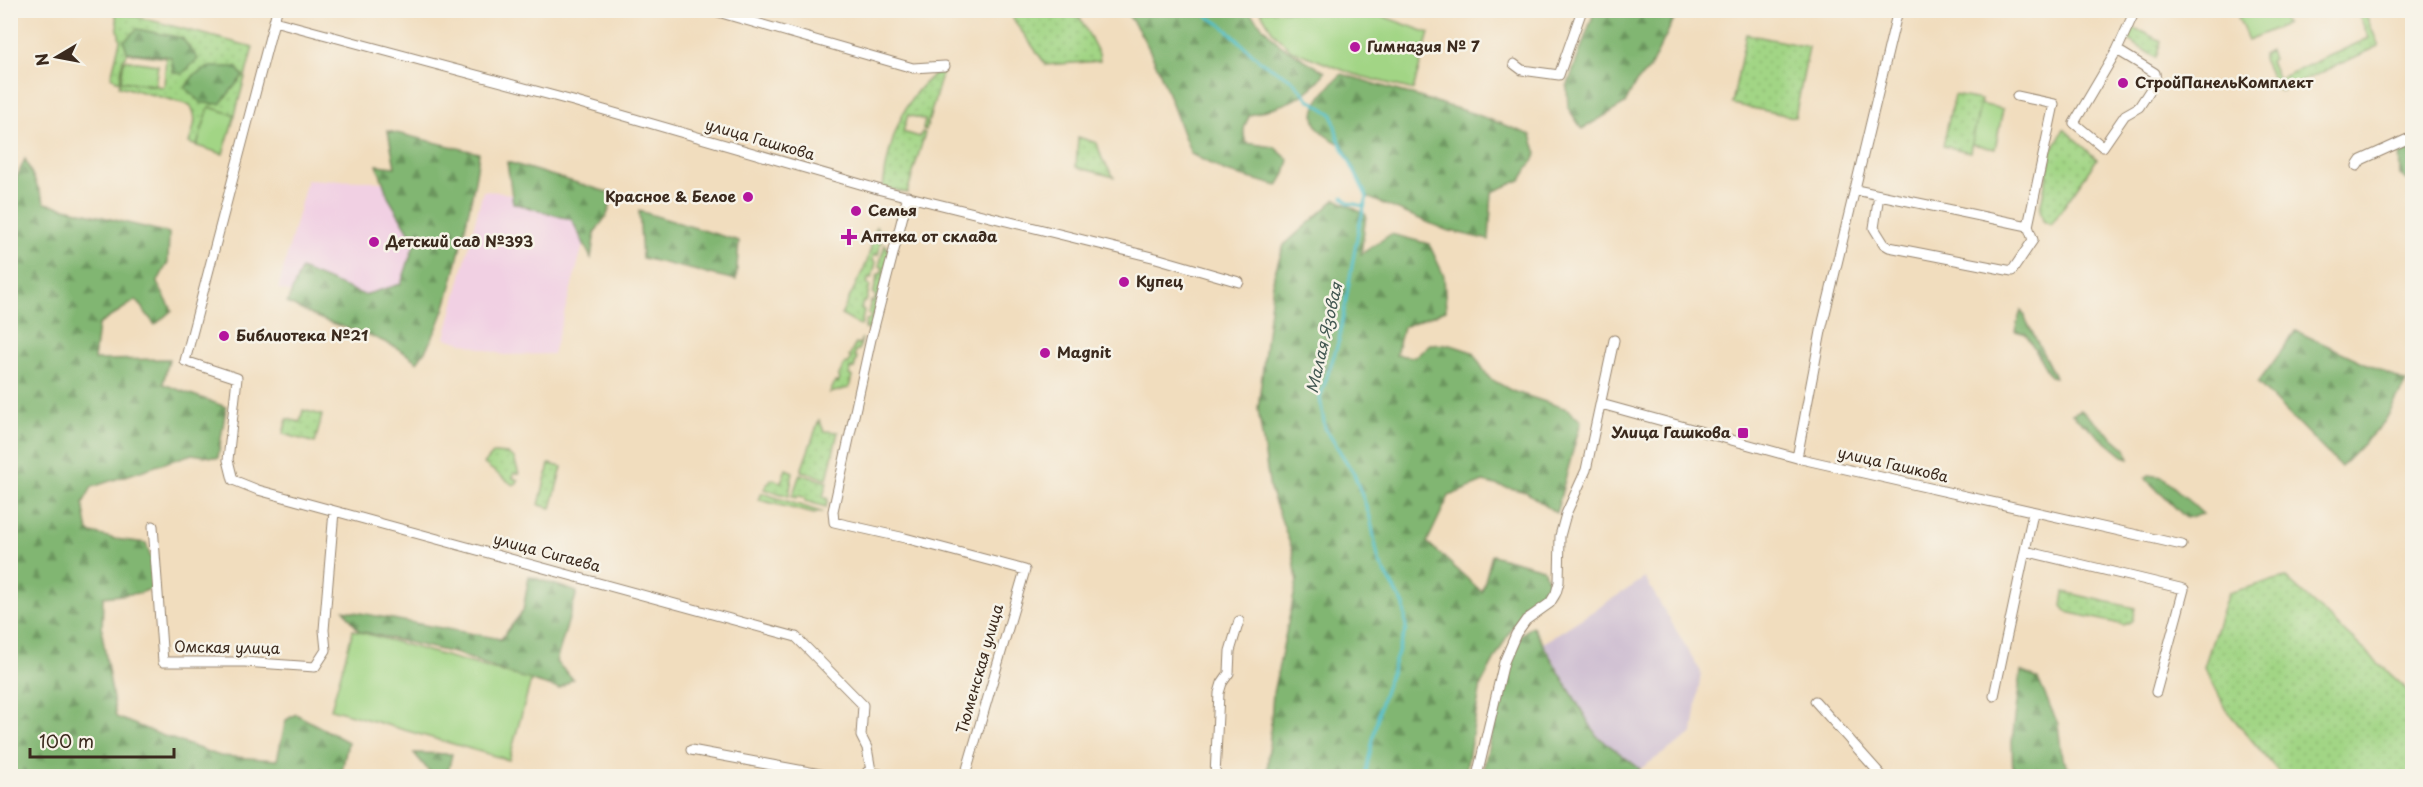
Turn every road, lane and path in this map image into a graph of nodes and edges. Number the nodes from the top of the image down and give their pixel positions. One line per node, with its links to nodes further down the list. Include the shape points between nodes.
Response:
1 (277, 10): 6 (street)
2 (711, 10): 9 (street, via 913,68)
3 (1582, 10): 8 (street, via 1559,75 1522,70)
4 (1898, 10): 13 (street)
5 (2132, 10): 7 (street)
6 (274, 21): 15 (street, улица Гашкова); 21 (street, улица Сигаева, via 185,361 237,378 228,460 233,480)
7 (2117, 50): 7 (street, via 2074,123 2103,147 2125,115 2139,107 2156,81 2155,73)
8 (1514, 64)
9 (945, 66)
10 (2017, 96): 16 (street, via 2054,104)
11 (2412, 137): 12 (street, via 2361,160)
12 (2357, 166)
13 (1856, 190): 14 (street); 20 (street, via 1822,326)
14 (1880, 195): 16 (street); 16 (street, via 1874,228 1889,247 2012,271 2032,240)
15 (908, 196): 17 (street, улица Гашкова); 34 (street, Тюменская улица, via 869,349 833,511 834,522 1024,570)
16 (2028, 226)
17 (1239, 282)
18 (1614, 340): 19 (street)
19 (1601, 404): 20 (street, улица Гашкова); 36 (street, via 1586,470 1560,536 1559,582 1551,603 1526,620 1516,634 1504,662)
20 (1797, 458): 22 (street, улица Гашкова)
21 (334, 511): 23 (street, Омская улица, via 324,630 326,650 315,667 163,662); 31 (street, улица Сигаева, via 796,637 863,705 861,736 867,748)
22 (2033, 513): 24 (street, улица Гашкова); 25 (street)
23 (153, 526)
24 (2181, 544)
25 (2025, 551): 27 (street, via 2184,589); 28 (street)
26 (1239, 621): 35 (street, via 1230,651 1229,673 1219,693)
27 (2156, 692)
28 (1994, 696)
29 (1815, 702): 37 (street)
30 (691, 750): 32 (street)
31 (868, 774): 33 (street)
32 (831, 777)
33 (888, 777)
34 (965, 777)
35 (1215, 777)
36 (1477, 777)
37 (1882, 777)

